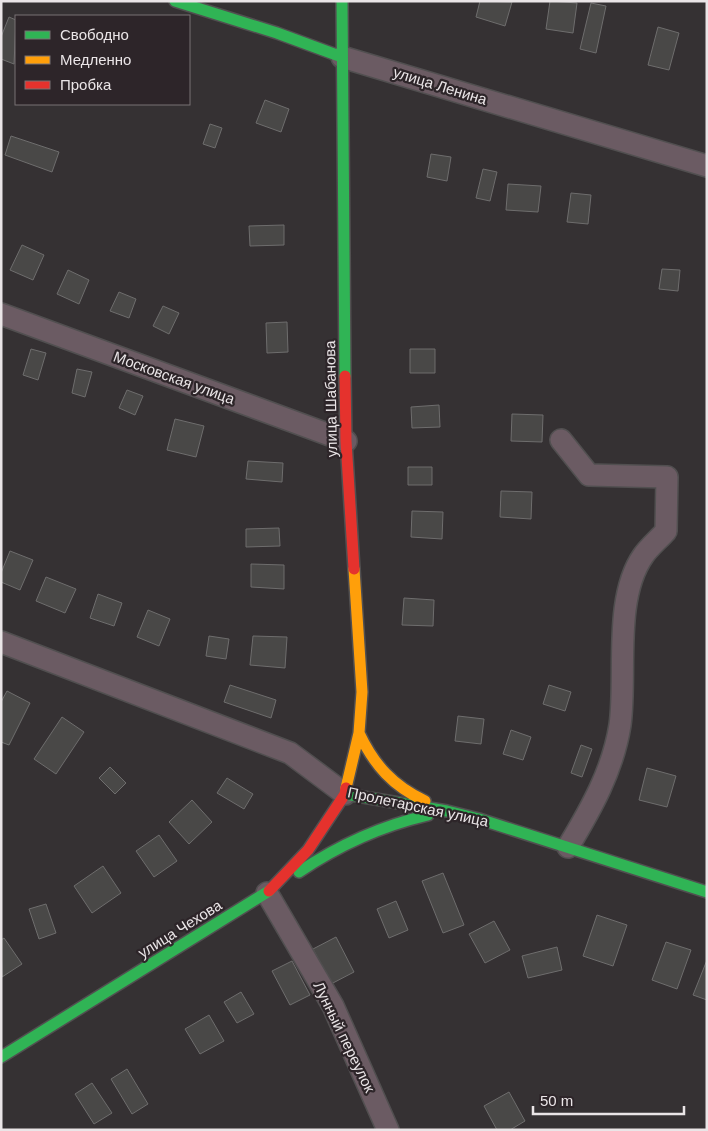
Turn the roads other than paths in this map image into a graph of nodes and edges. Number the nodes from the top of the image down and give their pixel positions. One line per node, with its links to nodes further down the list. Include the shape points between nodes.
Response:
1 (175, 1): 3 (street, улица Ленина)
2 (342, 1): 3 (street, улица Шабанова)
3 (342, 57): 4 (street, улица Ленина); 7 (street, улица Шабанова)
4 (707, 166)
5 (1, 314): 7 (street, Московская улица)
6 (562, 440): 12 (street, via 589,475 667,476 666,531 642,557 630,584 621,648 620,724 610,764 593,807)
7 (346, 441): 9 (street, улица Шабанова, via 362,692)
8 (1, 642): 10 (street, Пролетарская улица, via 290,754)
9 (359, 733): 10 (street, улица Шабанова); 11 (street, via 369,756 386,778 408,794)
10 (345, 794): 11 (street, Пролетарская улица); 14 (street, улица Чехова, via 308,850)
11 (447, 811): 12 (street, Пролетарская улица); 14 (street, via 396,821 355,838)
12 (568, 847): 13 (street, Пролетарская улица)
13 (707, 892)
14 (267, 893): 15 (street, улица Чехова); 16 (street, Лунный переулок, via 333,1006)
15 (1, 1057)
16 (388, 1130)

